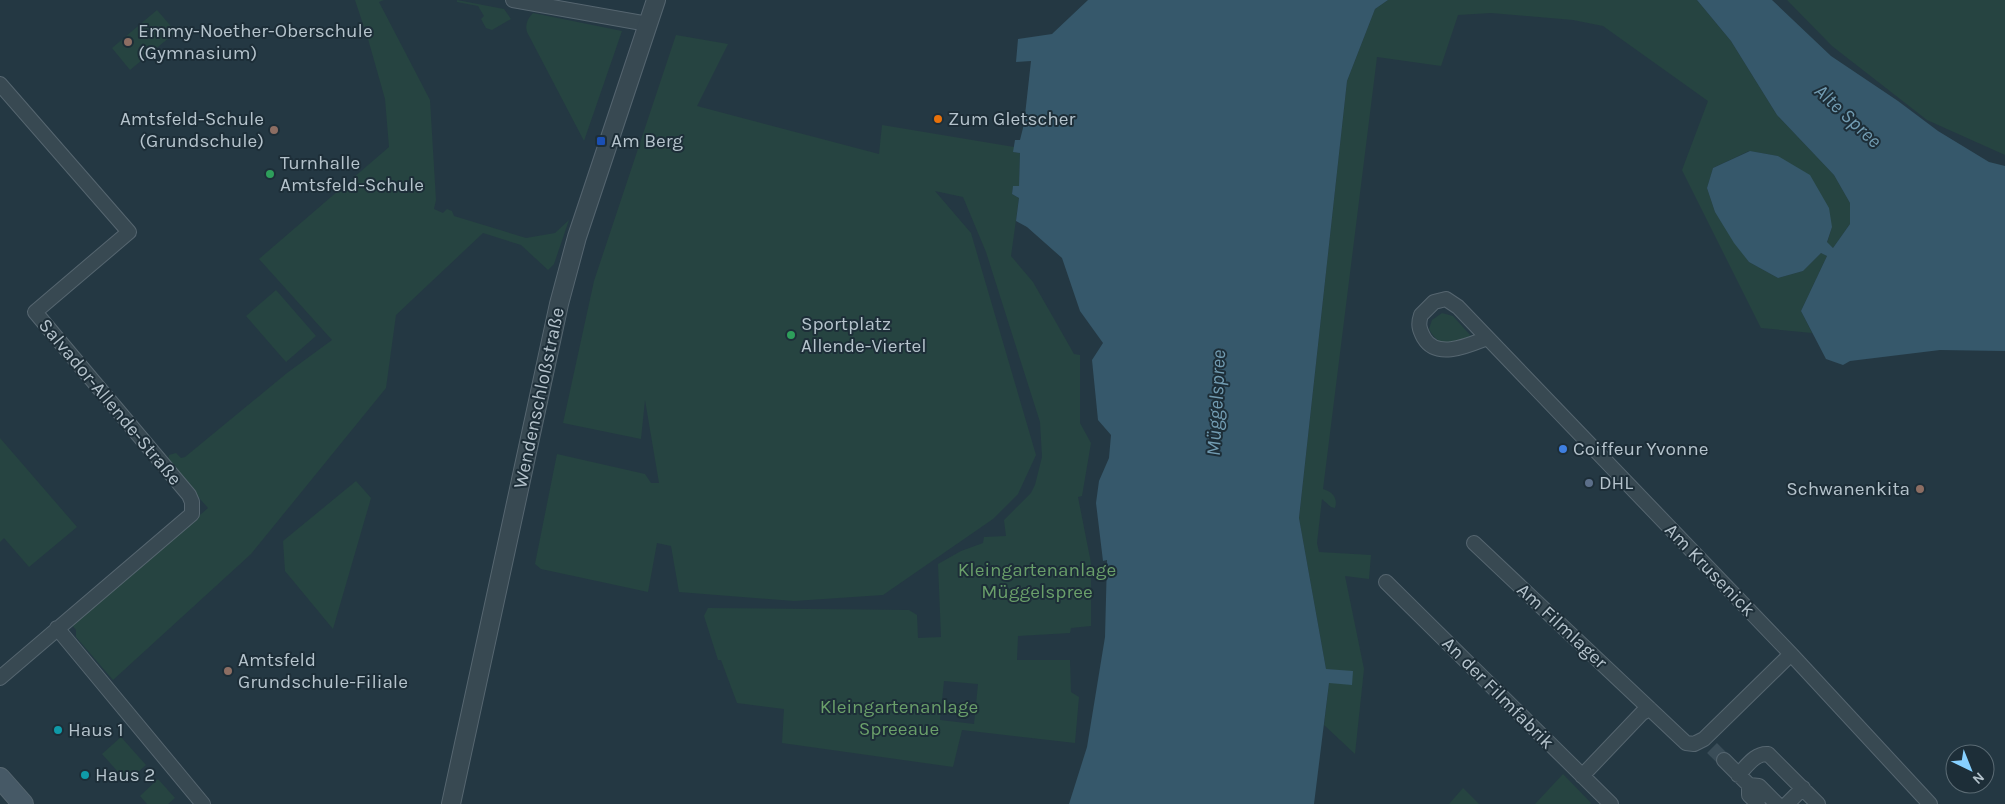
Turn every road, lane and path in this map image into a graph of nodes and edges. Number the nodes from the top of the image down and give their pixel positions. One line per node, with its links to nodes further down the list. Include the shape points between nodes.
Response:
1 (513, 0): 3 (street)
2 (656, 0): 3 (street, Wendenschloßstraße)
3 (648, 24): 20 (street, Wendenschloßstraße, via 575,244 559,304)
4 (0, 84): 8 (street, Salvador-Allende-Straße, via 129,232 35,312 192,502 192,514)
5 (1487, 338): 5 (street, Am Krusenick, via 1446,299 1434,302 1421,315 1420,331 1436,348 1452,349); 9 (street, Am Krusenick)
6 (1474, 543): 11 (street, Am Filmlager)
7 (1386, 582): 14 (street, An der Filmfabrik)
8 (57, 628): 10 (street, Salvador-Allende-Straße); 19 (street)
9 (1791, 654): 11 (street, Am Filmlager, via 1708,744 1686,743); 26 (street, Am Krusenick)
10 (0, 678)
11 (1650, 709): 14 (street)
12 (1724, 760): 13 (street)
13 (1738, 775): 16 (street); 17 (street, via 1756,756 1768,754)
14 (1582, 776): 21 (street, An der Filmfabrik)
15 (0, 778): 18 (main road)
16 (1749, 785): 22 (street, via 1749,795); 23 (street, via 1759,786)
17 (1803, 788): 24 (street); 25 (street)
18 (23, 804)
19 (203, 804)
20 (451, 804)
21 (1611, 804)
22 (1758, 804)
23 (1776, 804)
24 (1787, 804)
25 (1818, 804)
26 (1930, 804)

